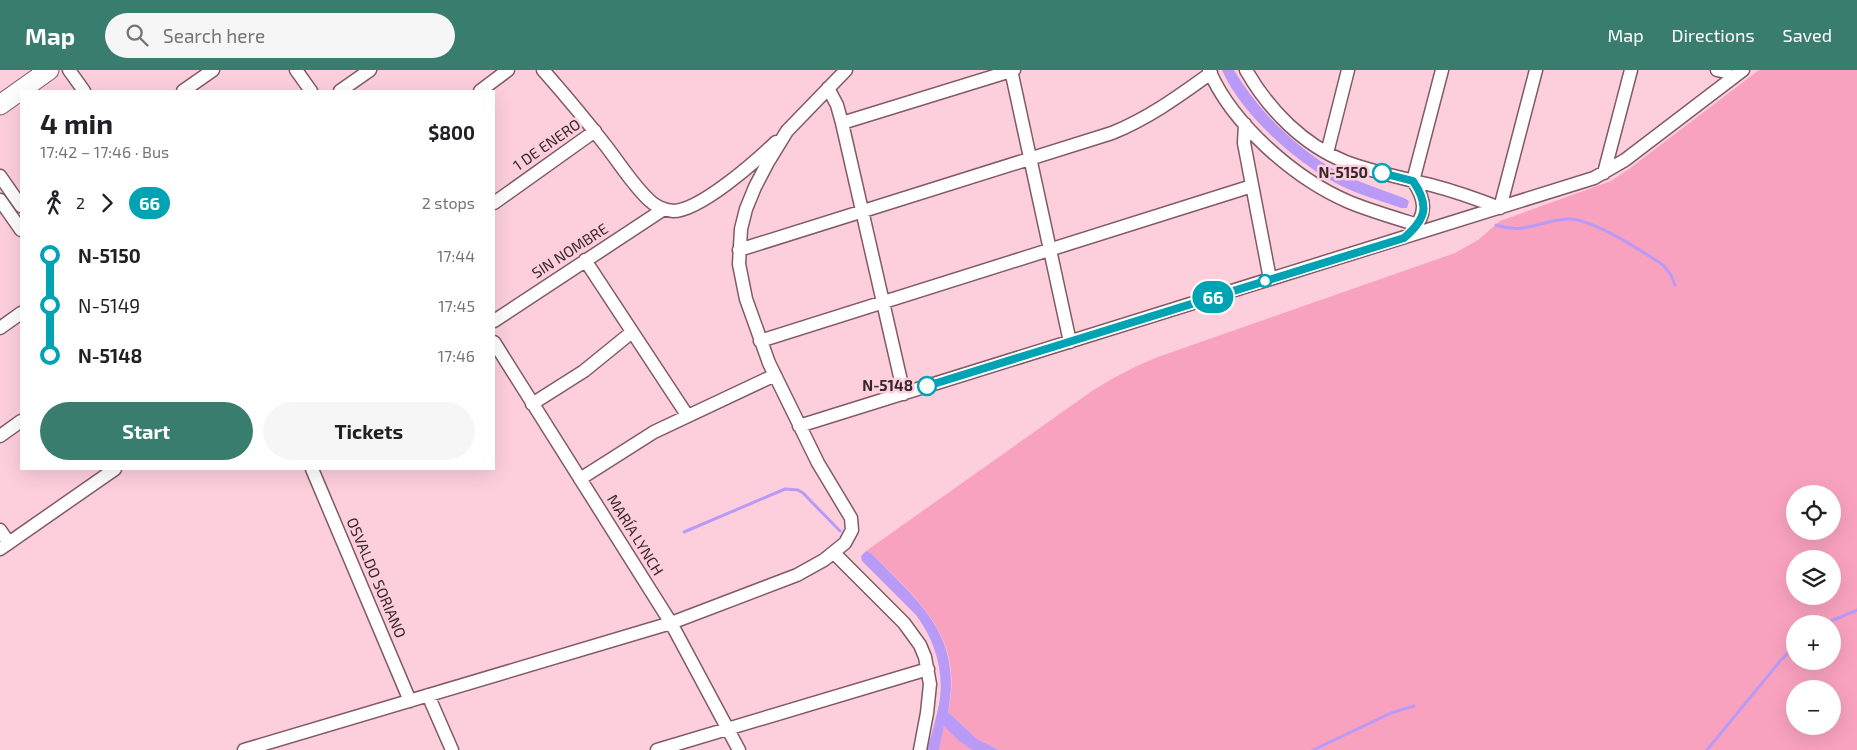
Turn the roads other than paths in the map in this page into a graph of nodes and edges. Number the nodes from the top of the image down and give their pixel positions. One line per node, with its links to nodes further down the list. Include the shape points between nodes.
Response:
1 (49, 70): 19 (main road)
2 (69, 70): 20 (street)
3 (213, 70): 21 (street)
4 (296, 70): 22 (street)
5 (370, 70): 23 (street)
6 (508, 70): 24 (street)
7 (846, 70): 18 (street)
8 (1012, 70): 27 (street); 32 (street)
9 (1348, 70): 31 (street)
10 (1442, 70): 35 (street)
11 (1536, 70): 41 (street)
12 (1631, 70): 33 (street)
13 (1743, 70): 17 (street)
14 (545, 71): 29 (street)
15 (1210, 72): 28 (street); 32 (street, via 1166,106 1132,125)
16 (1251, 73): 31 (street, via 1281,116)
17 (1725, 73): 33 (street, via 1625,160)
18 (828, 88): 27 (street); 30 (street)
19 (21, 90)
20 (83, 90)
21 (184, 90)
22 (310, 90)
23 (341, 90)
24 (481, 90)
25 (20, 91): 26 (main road)
26 (0, 105)
27 (842, 122): 43 (street)
28 (1245, 124): 36 (street, via 1244,143); 45 (street, via 1294,168 1331,193)
29 (595, 131): 38 (street, 1 DE ENERO); 42 (street, via 644,196)
30 (787, 131): 42 (street, SIN NOMBRE, via 699,202 681,210); 48 (street, via 746,209)
31 (1327, 153): 35 (street, via 1362,168)
32 (1030, 160): 43 (street); 49 (street)
33 (1604, 173): 41 (street)
34 (0, 176): 39 (street)
35 (1413, 181): 41 (street); 45 (street, via 1424,202)
36 (1252, 186): 49 (street); 51 (street)
37 (0, 200): 44 (street)
38 (495, 201)
39 (20, 205)
40 (20, 207): 44 (street)
41 (1500, 208): 47 (street)
42 (664, 209): 50 (street, SIN NOMBRE)
43 (862, 212): 48 (street); 52 (street)
44 (5, 218): 46 (street)
45 (1418, 225): 47 (street)
46 (20, 229)
47 (1404, 238): 51 (street)
48 (739, 250): 57 (street, via 741,282)
49 (1050, 250): 52 (street); 58 (street)
50 (586, 260): 54 (street, SIN NOMBRE); 56 (street)
51 (1270, 279): 58 (street)
52 (883, 302): 57 (street); 61 (street)
53 (20, 314): 55 (street)
54 (495, 320)
55 (0, 328)
56 (632, 332): 62 (street, via 584,371); 63 (street)
57 (760, 341): 60 (street)
58 (1070, 342): 61 (street)
59 (495, 344): 62 (street, MARÍA LYNCH)
60 (774, 375): 63 (street); 65 (street)
61 (904, 394): 65 (street)
62 (532, 404): 69 (street, MARÍA LYNCH)
63 (687, 415): 69 (street)
64 (20, 422): 66 (street)
65 (799, 426): 72 (street, via 851,518 850,537)
66 (0, 436)
67 (114, 470): 71 (street)
68 (312, 470): 76 (street, OSVALDO SORIANO)
69 (580, 479): 73 (street, MARÍA LYNCH)
70 (0, 530): 71 (street)
71 (5, 546)
72 (834, 553): 73 (street, via 797,575); 74 (street, via 914,634)
73 (671, 623): 75 (street); 77 (street, MARÍA LYNCH)
74 (928, 670): 77 (street); 82 (street, via 929,698)
75 (428, 695): 76 (street); 79 (street)
76 (410, 700): 78 (street)
77 (728, 729): 80 (street); 81 (street, MARÍA LYNCH)
78 (248, 749)
79 (452, 750)
80 (657, 750)
81 (739, 750)
82 (920, 750)

